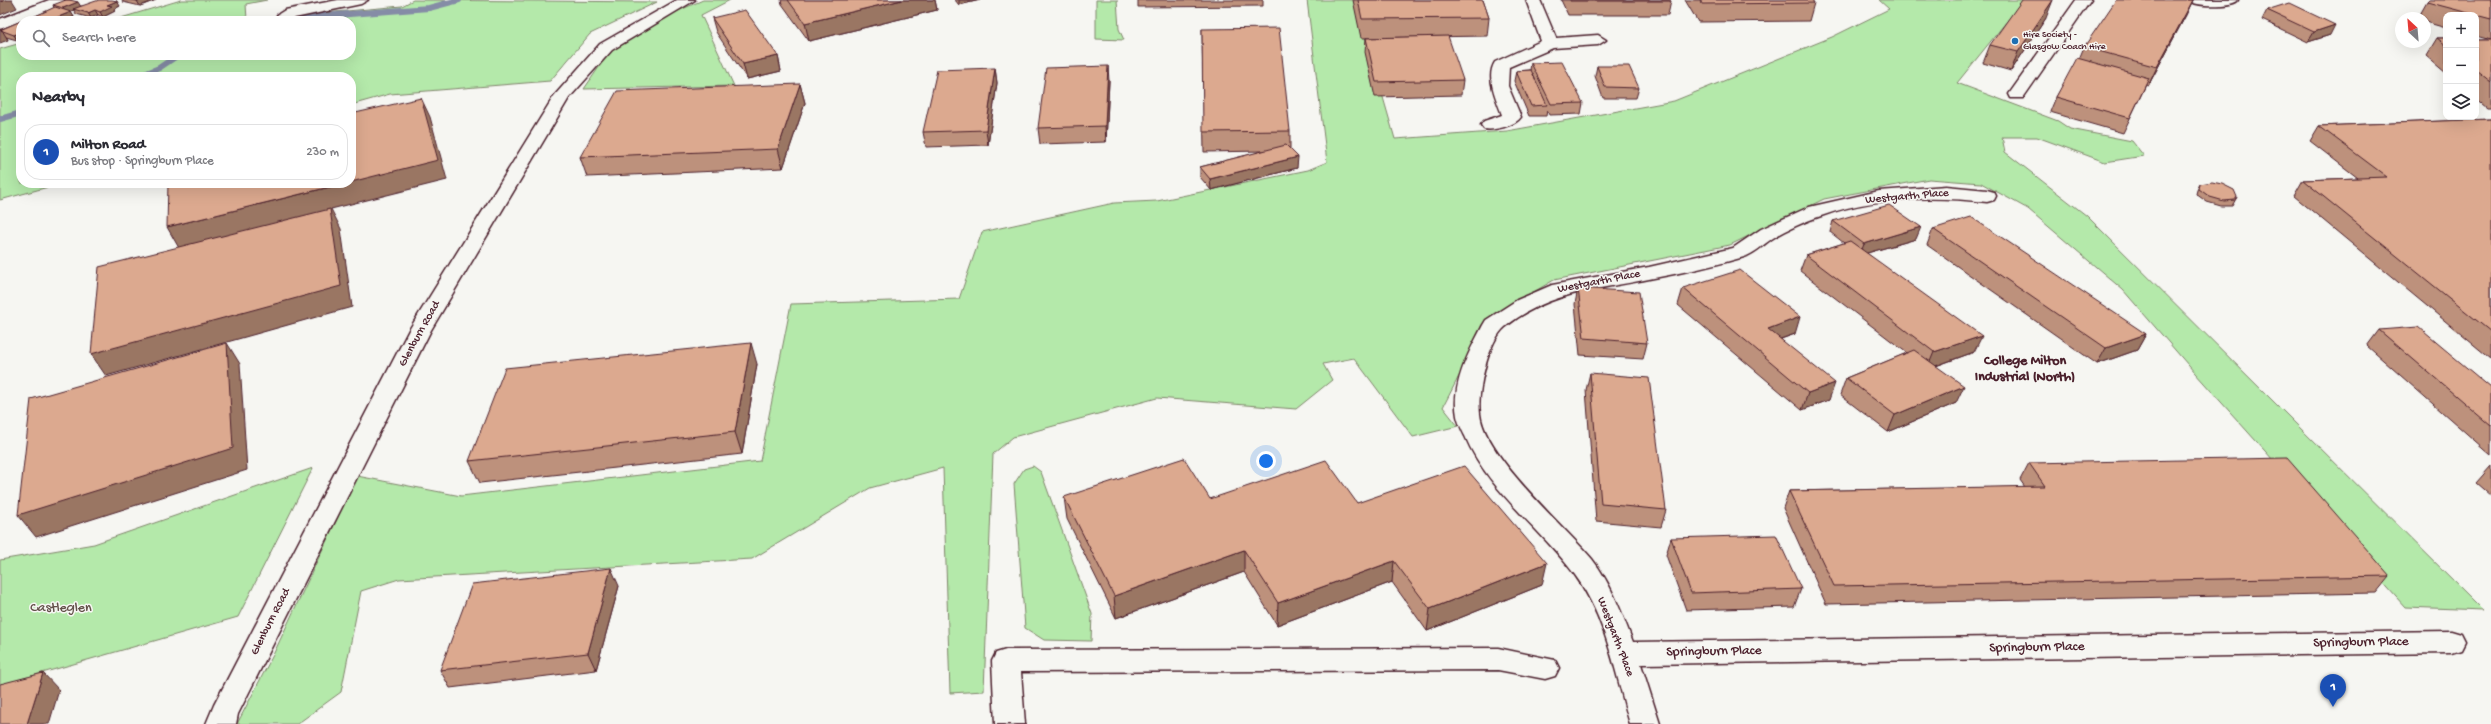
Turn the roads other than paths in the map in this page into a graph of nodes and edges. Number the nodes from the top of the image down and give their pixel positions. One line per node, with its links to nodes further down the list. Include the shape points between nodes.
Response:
1 (63, 0): 9 (street)
2 (360, 0): 8 (street)
3 (688, 0): 20 (street, Glenburn Road, via 606,47 562,96 420,330)
4 (1533, 0): 13 (street)
5 (2084, 0): 14 (street)
6 (2196, 0): 7 (street)
7 (2231, 0)
8 (285, 15)
9 (21, 16)
10 (16, 18): 11 (street)
11 (0, 24)
12 (1598, 40): 13 (street)
13 (1550, 43): 15 (street, via 1501,65 1500,86 1512,117)
14 (2017, 94)
15 (1490, 125)
16 (1987, 196): 18 (street, Westgarth Place, via 1946,192 1879,197 1816,211 1768,233 1740,252 1649,273 1559,289 1524,305 1494,325 1477,358 1469,384 1468,416 1481,446 1501,476 1584,568 1605,604)
17 (2451, 642): 18 (street, Springburn Place)
18 (1624, 654): 22 (street, Westgarth Place)
19 (1545, 668): 21 (street, via 1498,659 1006,661)
20 (221, 724)
21 (1010, 724)
22 (1645, 724)

